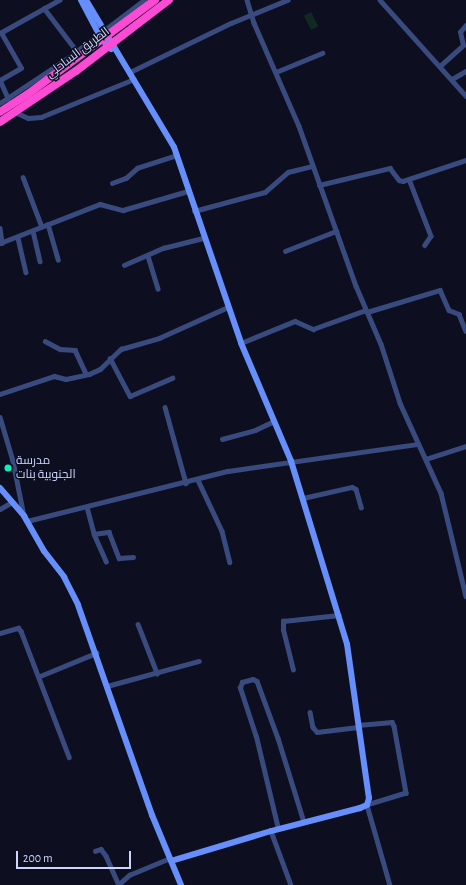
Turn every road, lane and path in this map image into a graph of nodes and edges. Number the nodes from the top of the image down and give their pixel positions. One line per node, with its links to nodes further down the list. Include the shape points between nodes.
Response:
1 (59, 0): 11 (street)
2 (81, 0): 15 (street)
3 (86, 0): 15 (street)
4 (144, 0): 10 (street)
5 (155, 0): 15 (highway, الطريق الساحلي)
6 (170, 0): 15 (highway, الطريق الساحلي)
7 (247, 0): 12 (street)
8 (287, 0): 12 (street)
9 (380, 0): 18 (street)
10 (138, 2): 15 (street)
11 (44, 8): 14 (street); 16 (street)
12 (251, 15): 20 (street); 21 (street)
13 (466, 25): 18 (street, via 460,32 463,46)
14 (1, 33): 24 (street, via 21,68)
15 (105, 38): 16 (street); 20 (street); 28 (highway, الطريق الساحلي); 29 (highway, الطريق الساحلي)
16 (76, 50): 26 (street)
17 (322, 53): 21 (street)
18 (440, 66): 23 (street)
19 (466, 71): 23 (street)
20 (130, 72): 22 (street)
21 (276, 72): 33 (street)
22 (134, 79): 29 (street, via 41,117 28,118); 31 (street)
23 (452, 79): 25 (street)
24 (0, 80): 26 (street)
25 (466, 96)
26 (8, 98): 27 (street)
27 (0, 103)
28 (0, 112)
29 (15, 112): 30 (highway, الطريق الساحلي)
30 (0, 122)
31 (177, 155): 36 (street, via 137,168 124,180); 38 (street)
32 (466, 160): 35 (street)
33 (312, 166): 37 (street); 39 (street, via 288,172 265,192)
34 (23, 177): 41 (street)
35 (409, 180): 37 (street, via 401,182 393,170 387,168); 48 (street, via 430,236)
36 (112, 183)
37 (319, 185): 44 (street)
38 (188, 192): 39 (street); 40 (street, via 123,210 100,204)
39 (194, 211): 46 (street)
40 (48, 224): 41 (street); 51 (street)
41 (42, 227): 43 (street)
42 (0, 228): 47 (street)
43 (33, 231): 45 (street); 52 (street)
44 (336, 231): 49 (street); 57 (street)
45 (18, 238): 47 (street); 54 (street)
46 (203, 238): 50 (street, via 163,248); 56 (street)
47 (1, 243)
48 (425, 245)
49 (285, 251)
50 (148, 256): 53 (street); 55 (street)
51 (58, 260)
52 (40, 261)
53 (124, 265)
54 (26, 272)
55 (158, 289)
56 (228, 307): 60 (street); 61 (street, via 158,338 121,349)
57 (366, 311): 58 (street, via 440,290 448,310 459,314); 60 (street, via 313,330 295,322); 69 (street)
58 (466, 331)
59 (45, 341): 62 (street, via 60,349 75,350)
60 (241, 343): 67 (street)
61 (110, 358): 62 (street, via 100,368); 63 (street, via 130,396)
62 (86, 374): 64 (street, via 66,379 54,376)
63 (172, 378)
64 (0, 394)
65 (165, 406): 74 (street)
66 (0, 417): 81 (street)
67 (274, 421): 68 (street, via 255,430); 72 (street)
68 (222, 439)
69 (418, 444): 71 (street); 72 (street, via 368,453)
70 (466, 446): 71 (street)
71 (426, 459): 86 (street, via 445,505)
72 (291, 461): 73 (street); 76 (street)
73 (198, 480): 74 (street); 85 (street, via 222,531)
74 (186, 483): 78 (street)
75 (0, 488): 77 (street)
76 (303, 498): 79 (street, via 352,487 356,489); 87 (street)
77 (12, 502): 80 (street); 81 (street)
78 (87, 507): 81 (street); 82 (street)
79 (361, 507)
80 (0, 509)
81 (26, 518): 90 (street, via 70,589)
82 (94, 534): 83 (street, via 110,533 120,559); 84 (street)
83 (133, 557)
84 (106, 561)
85 (230, 562)
86 (466, 596)
87 (339, 615): 92 (street, via 283,621); 97 (street, via 350,663)
88 (138, 624): 93 (street)
89 (0, 633): 94 (street, via 20,629)
90 (96, 653): 94 (street); 95 (street)
91 (199, 661): 93 (street)
92 (293, 670)
93 (157, 673): 95 (street)
94 (40, 676): 98 (street)
95 (107, 686): 104 (street, via 152,815)
96 (310, 712): 97 (street, via 313,727 317,732)
97 (358, 726): 99 (street, via 369,798); 99 (street, via 394,724 406,791 404,796)
98 (69, 757)
99 (367, 805): 100 (street); 108 (street)
100 (304, 822): 101 (street); 101 (street, via 278,738 257,681 253,679 242,682 240,688 256,737)
101 (278, 829): 102 (street)
102 (271, 830): 104 (street); 107 (street)
103 (95, 851): 105 (street, via 101,849 106,856)
104 (171, 860): 105 (street, via 129,875); 106 (street)
105 (118, 884)
106 (181, 885)
107 (291, 885)
108 (390, 885)

